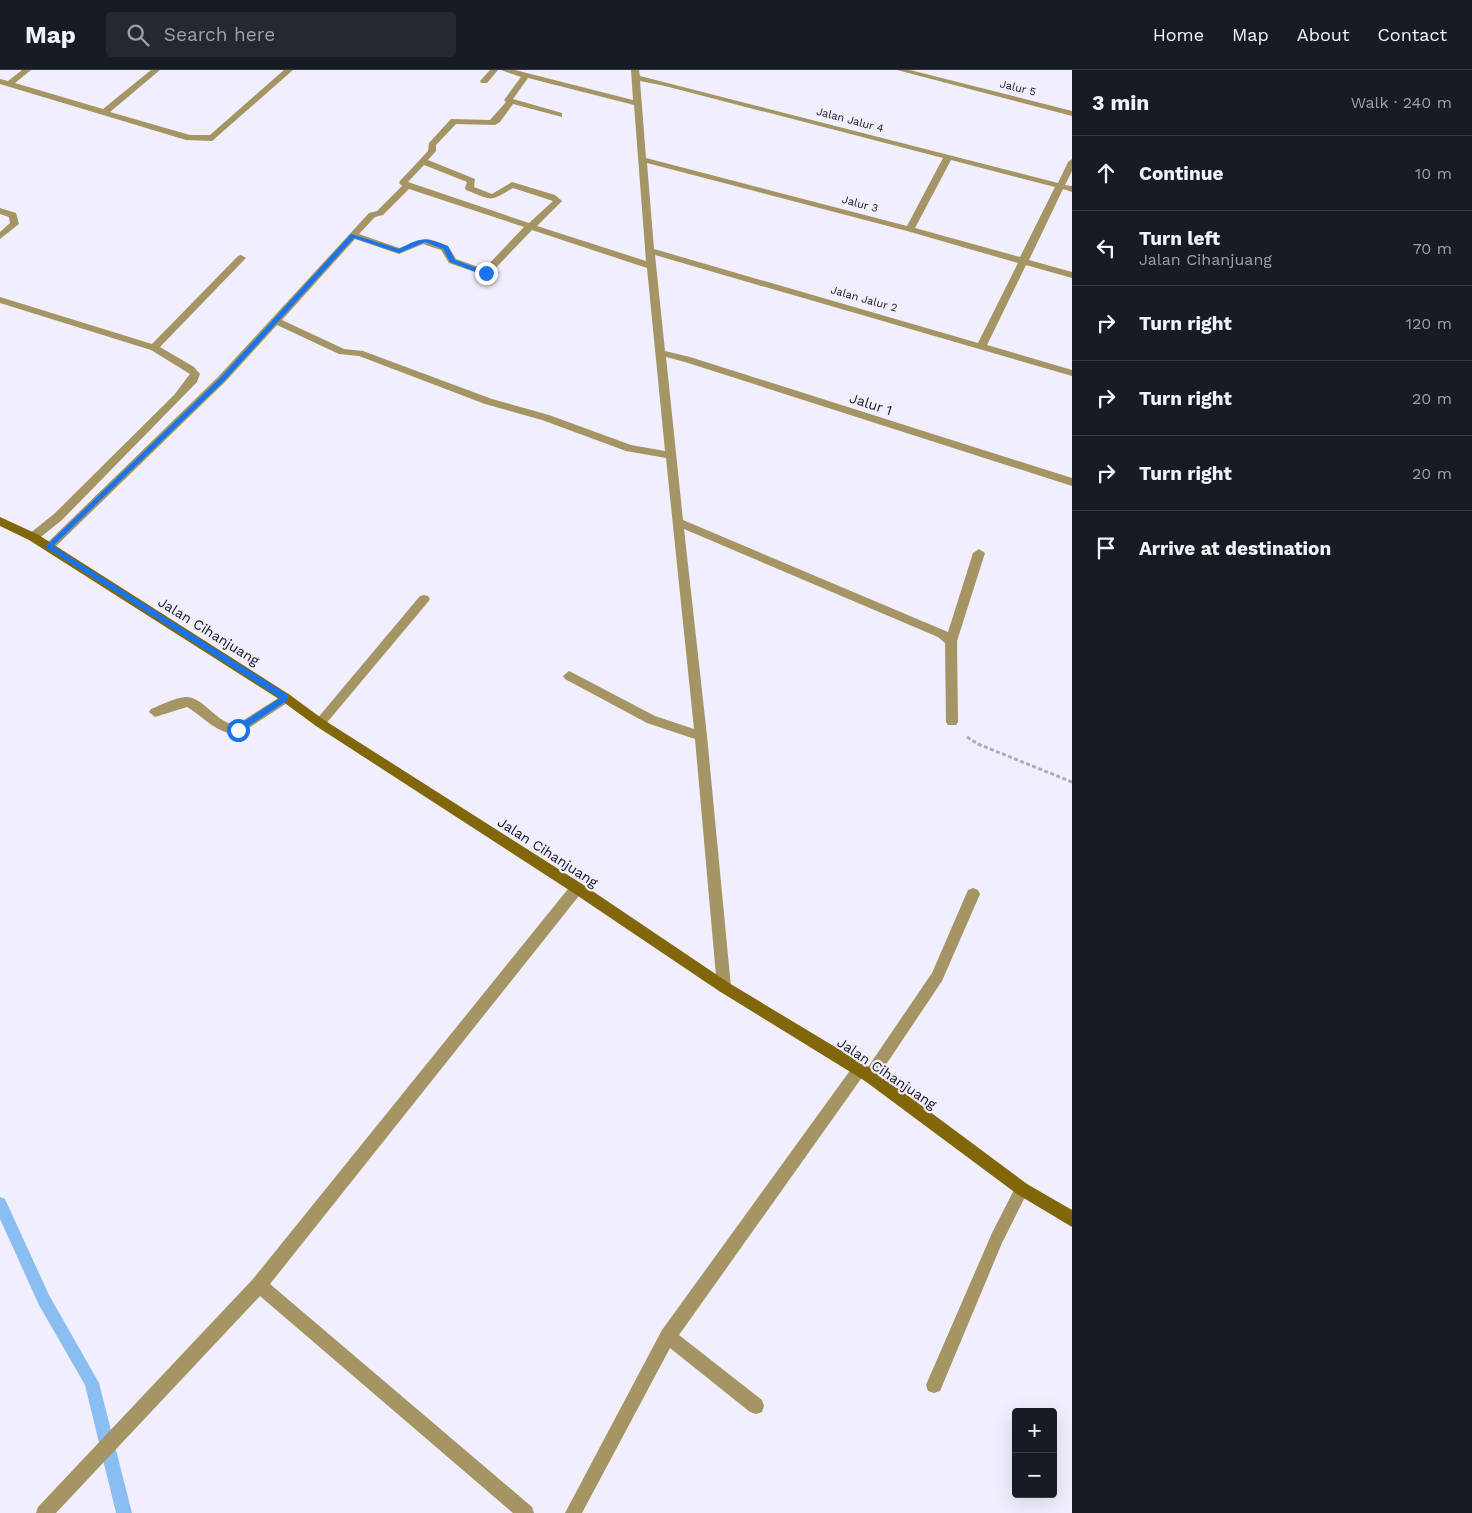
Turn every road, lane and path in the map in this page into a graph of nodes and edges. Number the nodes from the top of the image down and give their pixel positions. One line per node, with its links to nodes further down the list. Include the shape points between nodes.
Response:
1 (27, 70): 11 (street)
2 (156, 70): 14 (street)
3 (289, 70): 14 (street, via 212,138 189,138)
4 (494, 70): 10 (street)
5 (506, 70): 8 (street)
6 (901, 70): 15 (street, Jalur 5)
7 (635, 74): 13 (street); 17 (street, Jalan Jalur 4)
8 (526, 76): 12 (street, via 508,98); 13 (street)
9 (0, 81): 11 (street)
10 (484, 81)
11 (9, 84): 14 (street)
12 (511, 101): 16 (street); 19 (street, via 492,123 454,121 432,145 432,151)
13 (638, 104): 18 (street)
14 (105, 112)
15 (1072, 114)
16 (559, 115)
17 (948, 157): 22 (street, Jalan Jalur 4); 26 (street)
18 (642, 158): 26 (street, Jalur 3); 29 (street)
19 (423, 161): 21 (street, via 403,183); 25 (street, via 472,181 470,188 493,197 512,185 557,199 554,208)
20 (1072, 162): 22 (street)
21 (407, 186): 25 (street); 27 (street, via 380,214 372,215)
22 (1059, 186): 23 (street, Jalan Jalur 4); 31 (street)
23 (1072, 190)
24 (0, 211): 28 (street, via 13,215 15,224)
25 (529, 228): 27 (street, via 484,274 452,261 446,248 426,240 399,251); 32 (street)
26 (910, 229): 31 (street, Jalur 3)
27 (353, 235): 35 (street)
28 (0, 236)
29 (650, 250): 32 (street); 36 (street, Jalan Jalur 2)
30 (241, 258): 37 (street)
31 (1023, 261): 33 (street, Jalur 3); 36 (street)
32 (651, 266): 38 (street)
33 (1072, 275)
34 (0, 300): 37 (street)
35 (276, 321): 40 (street, via 342,352 360,353 489,402 545,417 630,448); 45 (street, via 222,379)
36 (982, 346): 39 (street, Jalan Jalur 2)
37 (154, 348): 44 (street, via 191,369 195,374 194,380 58,517)
38 (661, 353): 40 (street); 41 (street, Jalur 1)
39 (1072, 373)
40 (670, 455): 43 (street)
41 (1072, 482)
42 (0, 521): 44 (main road, Jalan Cihanjuang)
43 (678, 522): 48 (street, via 942,634); 54 (street)
44 (33, 537): 45 (main road, Jalan Cihanjuang)
45 (48, 547): 50 (main road, Jalan Cihanjuang)
46 (979, 553): 48 (street)
47 (424, 599): 53 (street)
48 (951, 641): 52 (street)
49 (569, 676): 54 (street, via 651,720)
50 (286, 698): 51 (street, via 238,730 222,727 189,702); 53 (main road, Jalan Cihanjuang)
51 (155, 712)
52 (952, 722): 55 (path, via 962,734 978,744)
53 (320, 724): 56 (main road, Jalan Cihanjuang)
54 (701, 736): 58 (street)
55 (1072, 782)
56 (577, 888): 58 (main road, Jalan Cihanjuang); 62 (street)
57 (973, 894): 59 (street, via 937,977)
58 (724, 987): 59 (main road, Jalan Cihanjuang)
59 (865, 1073): 60 (main road, Jalan Cihanjuang); 63 (street)
60 (1022, 1189): 61 (main road, Jalan Cihanjuang); 64 (street, via 997,1238)
61 (1072, 1219)
62 (259, 1285): 66 (street); 67 (street)
63 (668, 1336): 65 (street); 68 (street)
64 (934, 1385)
65 (756, 1406)
66 (44, 1513)
67 (526, 1513)
68 (573, 1513)

